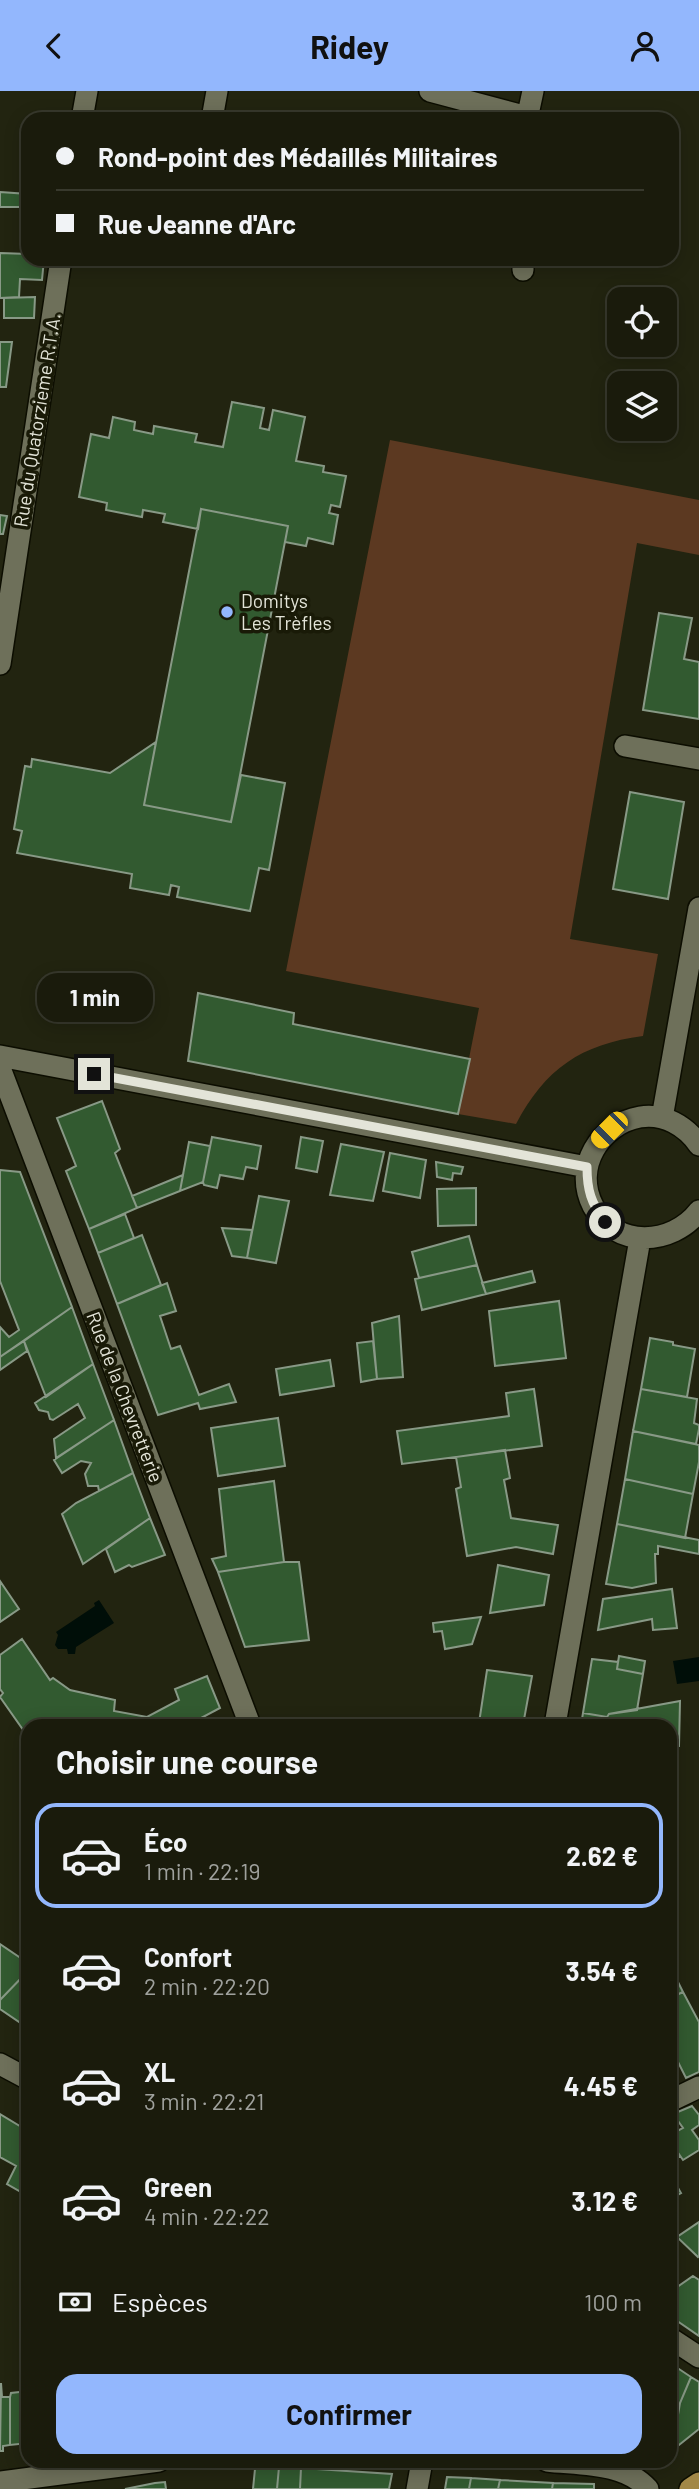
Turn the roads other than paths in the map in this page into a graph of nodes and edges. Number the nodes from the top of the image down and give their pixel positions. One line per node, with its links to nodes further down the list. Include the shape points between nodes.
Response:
1 (87, 91): 5 (street)
2 (217, 91): 6 (street)
3 (430, 91): 7 (street)
4 (533, 91): 8 (street)
5 (83, 112)
6 (213, 112)
7 (505, 112)
8 (528, 112)
9 (60, 266): 10 (street, Rue du Quatorzieme R.T.A.)
10 (0, 664)
11 (625, 746): 12 (street)
12 (699, 759)
13 (699, 908): 16 (street)
14 (0, 1056): 19 (street)
15 (0, 1068): 17 (street, Rue de la Chevretterie)
16 (662, 1118): 18 (street, via 680,1125); 19 (street, via 625,1121 609,1130 591,1153)
17 (9, 1121): 22 (street, Rue de la Chevretterie)
18 (699, 1145)
19 (587, 1167): 21 (street, via 593,1206 605,1222)
20 (699, 1211): 21 (street, via 676,1232)
21 (640, 1239): 23 (street)
22 (248, 1719)
23 (556, 1719)
24 (0, 2064): 25 (street)
25 (21, 2075)
26 (699, 2087): 27 (street)
27 (677, 2098)
28 (677, 2343): 29 (street)
29 (699, 2357)
30 (130, 2468): 33 (street)
31 (421, 2468): 36 (street)
32 (604, 2468): 37 (street, via 620,2470)
33 (81, 2480): 34 (street)
34 (0, 2482)
35 (699, 2483): 38 (main road)
36 (417, 2489)
37 (648, 2489)
38 (690, 2489)

